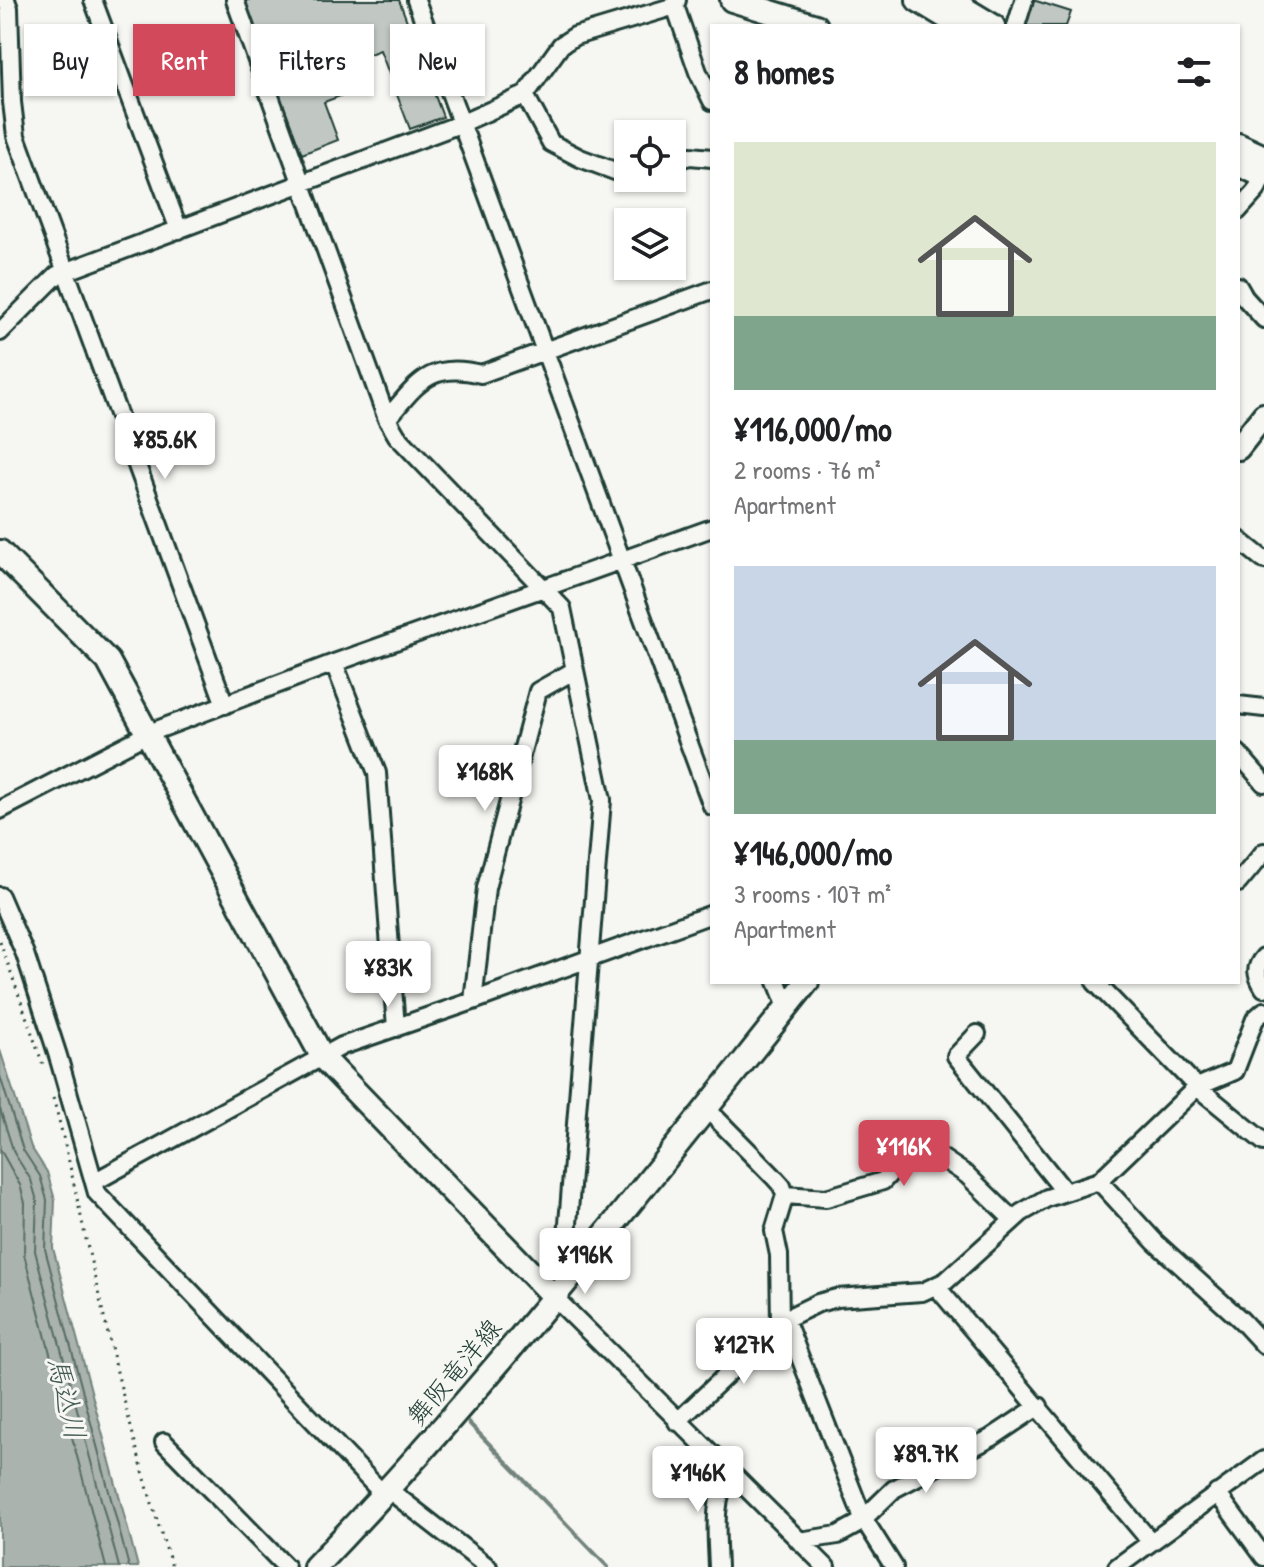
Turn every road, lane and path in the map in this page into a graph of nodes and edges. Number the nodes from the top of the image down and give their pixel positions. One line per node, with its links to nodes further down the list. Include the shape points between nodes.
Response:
1 (6, 0): 27 (street, via 16,136)
2 (93, 0): 26 (street)
3 (235, 0): 24 (street)
4 (416, 0): 16 (street)
5 (732, 0): 10 (street)
6 (918, 0): 11 (street)
7 (950, 0): 12 (street)
8 (1024, 0): 13 (street)
9 (676, 3): 14 (street, via 575,36 561,45); 15 (street)
10 (810, 24)
11 (958, 24)
12 (990, 24)
13 (1017, 24)
14 (525, 95): 16 (street); 22 (street, via 551,143)
15 (710, 97)
16 (460, 124): 24 (street); 32 (street)
17 (1240, 146): 19 (street)
18 (686, 157): 20 (street)
19 (1264, 157)
20 (710, 158)
21 (1240, 165): 23 (street)
22 (614, 171)
23 (1264, 175): 25 (street)
24 (302, 183): 26 (street); 34 (street)
25 (1240, 209)
26 (179, 230): 27 (street)
27 (68, 271): 31 (street, via 57,275); 44 (street)
28 (1240, 289): 30 (street)
29 (710, 291): 32 (street)
30 (1264, 319)
31 (0, 332)
32 (544, 351): 34 (street, via 481,374 463,369 428,375); 40 (street)
33 (1264, 415): 35 (street)
34 (387, 419): 41 (street, via 397,436)
35 (1240, 445)
36 (710, 529): 40 (street)
37 (1240, 541): 39 (street)
38 (0, 552): 47 (street, via 108,661)
39 (1264, 560)
40 (622, 562): 41 (street); 50 (street)
41 (543, 589): 42 (street); 43 (street, via 562,608)
42 (334, 663): 44 (street); 66 (street, via 377,773)
43 (575, 670): 58 (street, via 602,800); 63 (street, via 538,691 486,888)
44 (225, 705): 47 (street)
45 (1240, 705): 46 (street)
46 (1264, 708)
47 (149, 733): 51 (street); 68 (street)
48 (1240, 755): 49 (street)
49 (1264, 783)
50 (709, 788)
51 (0, 810)
52 (1264, 852): 53 (street)
53 (1240, 881)
54 (0, 896): 75 (street, via 25,954)
55 (710, 915): 58 (street)
56 (0, 941): 69 (path)
57 (1264, 957): 62 (street, via 1256,976)
58 (589, 959): 63 (street); 80 (street)
59 (778, 984): 64 (street)
60 (805, 984): 64 (street, 舞阪竜洋線)
61 (1097, 984): 70 (street)
62 (1264, 988)
63 (473, 1001): 66 (street)
64 (787, 1007): 72 (street, 舞阪竜洋線)
65 (1264, 1011): 70 (street, via 1255,1019 1235,1071)
66 (396, 1028): 68 (street)
67 (977, 1034): 76 (street, via 956,1056)
68 (323, 1058): 75 (street); 80 (street)
69 (48, 1081)
70 (1197, 1087): 73 (street); 74 (street)
71 (53, 1097): 94 (path, via 80,1196 95,1281)
72 (707, 1109): 77 (street); 80 (street, 舞阪竜洋線)
73 (1264, 1142)
74 (1099, 1181): 76 (street); 82 (street)
75 (94, 1182): 88 (street, via 97,1193)
76 (1065, 1192): 78 (street)
77 (785, 1195): 78 (street, via 826,1198 883,1181 918,1142 967,1175); 81 (street, via 774,1231)
78 (1013, 1220): 79 (street)
79 (936, 1286): 81 (street, via 922,1292 837,1298); 83 (street)
80 (558, 1292): 84 (street); 88 (street, 舞阪竜洋線)
81 (782, 1321): 84 (street); 90 (street)
82 (1264, 1345)
83 (1039, 1406): 90 (street, via 894,1489); 92 (street)
84 (677, 1422): 87 (street)
85 (164, 1442): 95 (street)
86 (1264, 1460): 89 (street)
87 (729, 1473): 91 (street); 98 (street, via 716,1528)
88 (387, 1492): 96 (street, 舞阪竜洋線); 97 (street)
89 (1217, 1493): 92 (street); 93 (street)
90 (863, 1518): 91 (street, via 838,1535); 100 (street)
91 (799, 1541): 99 (street)
92 (1151, 1542): 101 (street)
93 (1264, 1557)
94 (172, 1567)
95 (286, 1567)
96 (315, 1567)
97 (488, 1567)
98 (718, 1567)
99 (826, 1567)
100 (894, 1567)
101 (1117, 1567)

